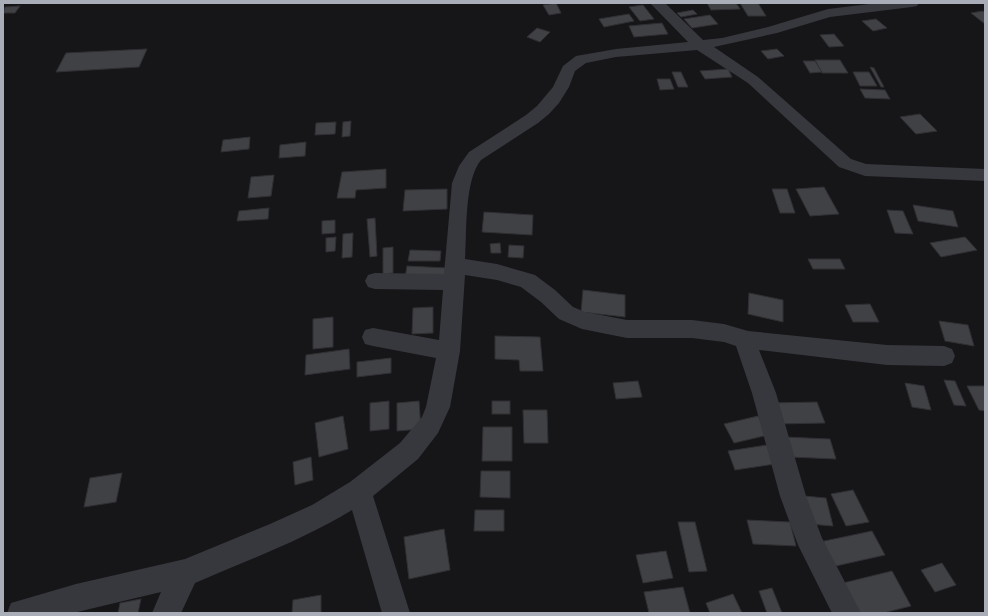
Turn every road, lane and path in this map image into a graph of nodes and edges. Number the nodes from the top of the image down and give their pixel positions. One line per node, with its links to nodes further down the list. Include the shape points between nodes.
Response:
1 (657, 3): 3 (street)
2 (912, 3): 3 (street, via 828,13 756,34)
3 (700, 45): 4 (street, via 753,80 845,163 865,170); 5 (street, via 605,54 581,59 572,65 561,87 543,110 475,156 469,163 461,183)
4 (985, 175)
5 (455, 274): 6 (street); 8 (street, via 497,272 528,281 566,313 586,322 627,329 692,328); 9 (street)
6 (375, 281)
7 (373, 337): 9 (street)
8 (748, 340): 10 (street, via 887,355); 16 (street, via 746,344 764,393 793,496 811,545)
9 (449, 351): 11 (street, via 438,407 430,426 409,451)
10 (944, 356)
11 (359, 491): 12 (street, via 279,534); 15 (street)
12 (186, 573): 13 (street); 14 (street)
13 (21, 613)
14 (166, 613)
15 (396, 613)
16 (847, 613)

